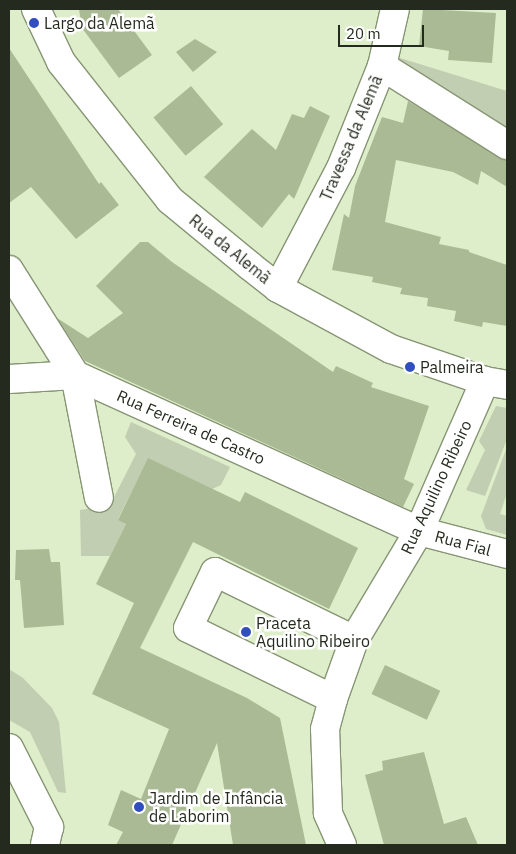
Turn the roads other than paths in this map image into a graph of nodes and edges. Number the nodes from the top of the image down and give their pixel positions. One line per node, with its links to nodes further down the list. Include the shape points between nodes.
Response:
1 (395, 9): 3 (street, Travessa da Alemã)
2 (38, 10): 6 (street, Rua da Alemã, via 60,62 170,200)
3 (382, 66): 4 (street); 6 (street, Travessa da Alemã, via 341,168)
4 (507, 145)
5 (9, 270): 7 (street)
6 (278, 288): 9 (street, Rua da Alemã, via 391,349)
7 (75, 375): 8 (street); 10 (street); 11 (street, Rua Ferreira de Castro)
8 (9, 379)
9 (496, 383): 11 (street, Rua Aquilino Ribeiro)
10 (99, 498)
11 (419, 531): 12 (street, Rua Fial); 13 (street, Rua Aquilino Ribeiro)
12 (507, 554)
13 (354, 640): 14 (street, Rua Aquilino Ribeiro); 14 (street, via 214,572 188,628)
14 (333, 699): 17 (street, Rua Aquilino Ribeiro, via 325,729 328,813)
15 (9, 748): 16 (street, via 49,827)
16 (45, 845)
17 (342, 845)

